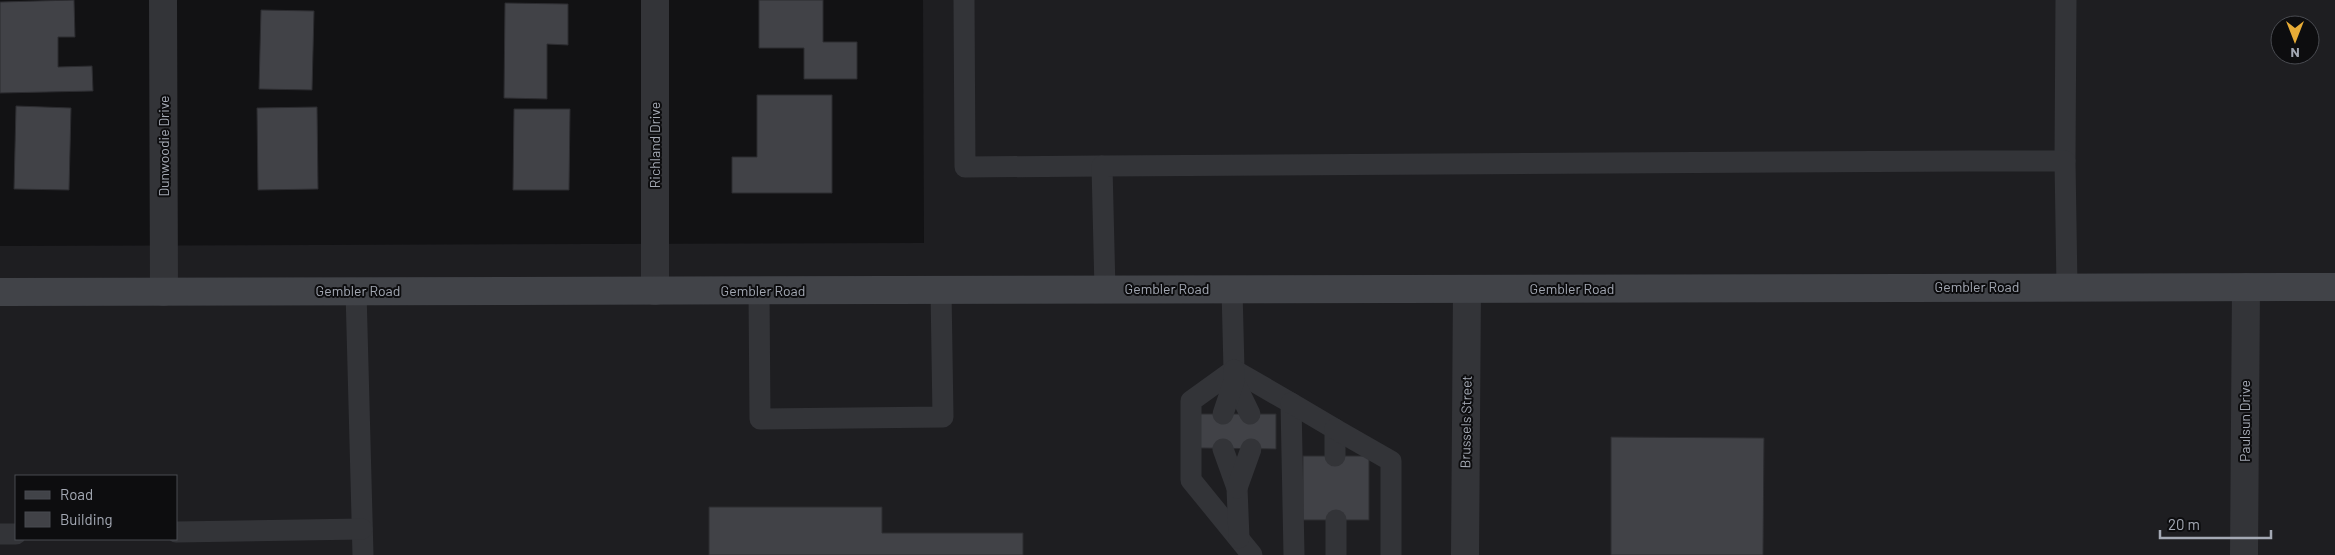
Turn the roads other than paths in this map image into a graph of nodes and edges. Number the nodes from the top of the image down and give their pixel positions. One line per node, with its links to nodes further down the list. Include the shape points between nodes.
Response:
1 (163, 0): 17 (street, Dunwoodie Drive)
2 (655, 0): 14 (street, Richland Drive)
3 (964, 0): 6 (lane, via 965,167)
4 (2066, 0): 5 (lane)
5 (2065, 161): 6 (lane); 7 (lane)
6 (1102, 166): 13 (lane)
7 (2067, 287): 8 (main road, Gembler Road); 11 (main road, Gembler Road)
8 (2246, 287): 9 (main road, Gembler Road); 40 (street, Paulsun Drive)
9 (2335, 287)
10 (1232, 289): 11 (main road, Gembler Road); 13 (main road, Gembler Road); 19 (lane)
11 (1468, 289): 39 (street, Brussels Street)
12 (941, 290): 13 (main road, Gembler Road); 15 (main road, Gembler Road); 15 (lane, via 943,417 760,419)
13 (1105, 290)
14 (655, 291): 15 (main road, Gembler Road); 18 (main road, Gembler Road)
15 (759, 291)
16 (0, 292): 17 (main road, Gembler Road)
17 (164, 292): 18 (main road, Gembler Road)
18 (356, 292): 29 (lane)
19 (1234, 376): 20 (lane); 21 (lane); 22 (lane); 33 (lane, via 1191,401 1191,480)
20 (1291, 402): 23 (lane); 36 (lane)
21 (1223, 414)
22 (1250, 414)
23 (1335, 429): 26 (lane); 38 (lane, via 1391,461)
24 (1251, 448): 27 (lane)
25 (1223, 449): 27 (lane)
26 (1335, 456)
27 (1237, 488): 33 (lane)
28 (1336, 520): 37 (lane)
29 (362, 529): 30 (lane); 34 (lane)
30 (178, 532)
31 (0, 534): 32 (lane)
32 (15, 534)
33 (1239, 538): 35 (lane)
34 (363, 555)
35 (1252, 555)
36 (1294, 555)
37 (1336, 555)
38 (1391, 555)
39 (1465, 555)
40 (2244, 555)

